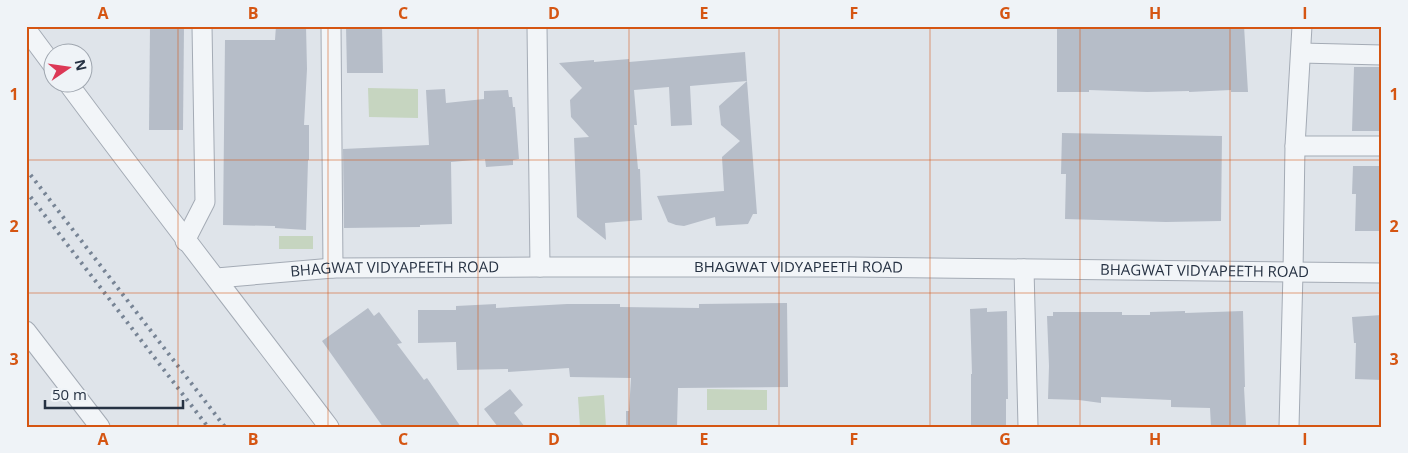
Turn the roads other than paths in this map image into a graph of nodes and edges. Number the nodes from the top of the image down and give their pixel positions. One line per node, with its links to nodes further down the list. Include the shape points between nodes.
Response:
1 (202, 26): 12 (street, via 204,202)
2 (331, 26): 14 (street)
3 (537, 26): 13 (street)
4 (1302, 26): 7 (street)
5 (26, 29): 6 (street)
6 (42, 51)
7 (1301, 53): 8 (street); 10 (street)
8 (1382, 55)
9 (74, 92): 12 (street)
10 (1295, 146): 11 (street); 16 (street)
11 (1382, 146)
12 (185, 241): 18 (street)
13 (540, 267): 14 (street, BHAGWAT VIDYAPEETH ROAD); 15 (street, BHAGWAT VIDYAPEETH ROAD)
14 (333, 268): 18 (street, BHAGWAT VIDYAPEETH ROAD)
15 (1024, 269): 16 (street, BHAGWAT VIDYAPEETH ROAD); 20 (street)
16 (1293, 272): 17 (street, BHAGWAT VIDYAPEETH ROAD); 23 (street)
17 (1382, 273)
18 (217, 278): 22 (street)
19 (26, 332): 21 (street)
20 (1028, 426)
21 (100, 427)
22 (329, 427)
23 (1288, 427)

